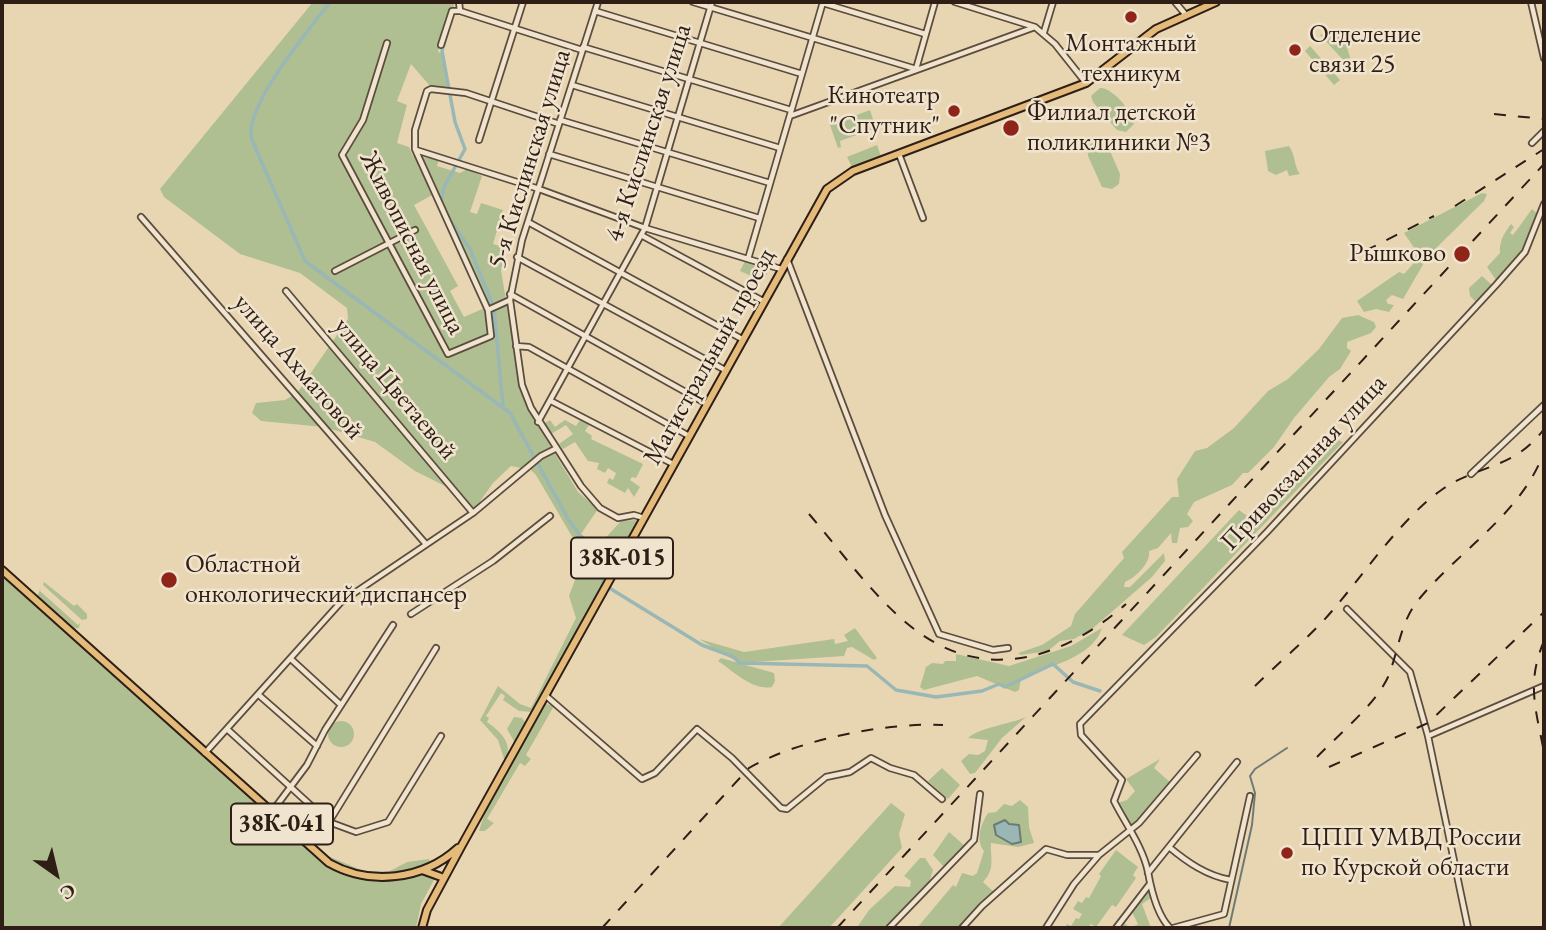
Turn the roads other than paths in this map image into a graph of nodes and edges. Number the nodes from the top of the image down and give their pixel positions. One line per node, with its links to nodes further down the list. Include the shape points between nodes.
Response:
1 (459, 2): 13 (street)
2 (523, 2): 17 (street)
3 (598, 2): 14 (street, 5-я Кислинская улица)
4 (693, 2): 12 (street)
5 (822, 2): 19 (street); 20 (street)
6 (935, 2): 19 (street)
7 (955, 2): 16 (street)
8 (1053, 2): 18 (street)
9 (1175, 2): 15 (street)
10 (1216, 2): 15 (main road, Магистральный проезд / 38К-015)
11 (1531, 2): 25 (street)
12 (711, 4): 20 (street); 21 (street, 4-я Кислинская улица)
13 (460, 10): 17 (street); 23 (street, via 452,11)
14 (595, 11): 21 (street); 24 (street, 5-я Кислинская улица)
15 (1186, 15): 29 (main road, Магистральный проезд / 38К-015, via 1156,29)
16 (1035, 27): 18 (street); 26 (street)
17 (515, 29): 24 (street); 31 (street)
18 (1044, 33): 29 (street)
19 (926, 34): 26 (street)
20 (812, 38): 26 (street); 27 (street)
21 (700, 42): 27 (street); 28 (street, 4-я Кислинская улица)
22 (387, 43): 55 (street, Живописная улица, via 363,120 342,155)
23 (441, 45)
24 (583, 49): 28 (street); 30 (street, 5-я Кислинская улица)
25 (1544, 58)
26 (916, 69): 34 (street)
27 (802, 74): 32 (street)
28 (688, 80): 32 (street); 33 (street, 4-я Кислинская улица)
29 (1086, 83): 43 (main road, Магистральный проезд / 38К-015)
30 (572, 85): 33 (street); 35 (street, 5-я Кислинская улица)
31 (491, 100): 35 (street); 37 (street); 40 (street, via 427,91 415,130)
32 (791, 110): 34 (street)
33 (677, 117): 39 (street); 41 (street, 4-я Кислинская улица)
34 (789, 117): 39 (street)
35 (560, 122): 41 (street); 42 (street, 5-я Кислинская улица)
36 (1544, 131): 38 (street)
37 (479, 140)
38 (1532, 143)
39 (780, 148): 44 (street)
40 (415, 149): 46 (street); 66 (street)
41 (667, 151): 44 (street); 45 (street, 4-я Кислинская улица)
42 (549, 154): 45 (street); 46 (street, 5-я Кислинская улица)
43 (899, 154): 50 (street); 57 (main road, Магистральный проезд / 38К-015, via 831,184)
44 (770, 183): 49 (street)
45 (656, 187): 49 (street); 52 (street, 4-я Кислинская улица)
46 (540, 188): 51 (street, 5-я Кислинская улица); 52 (street)
47 (1544, 204): 108 (street, Привокзальная улица, via 1525,252 1496,285 1267,532 1083,720 1081,735 1121,778 1114,801)
48 (141, 217): 83 (street, улица Ахматовой)
49 (759, 218): 58 (street)
50 (923, 218)
51 (528, 222): 56 (street, 5-я Кислинская улица); 61 (street)
52 (645, 228): 54 (street, 4-я Кислинская улица); 58 (street)
53 (415, 230): 55 (street)
54 (641, 235): 61 (street, 4-я Кислинская улица); 64 (street)
55 (390, 243): 60 (street); 66 (street, Живописная улица, via 447,354 491,336)
56 (517, 257): 63 (street, 5-я Кислинская улица); 65 (street)
57 (787, 258): 59 (main road, Магистральный проезд / 38К-015); 89 (street, via 886,515 939,634 993,650)
58 (748, 259): 59 (street)
59 (781, 269): 64 (main road, Магистральный проезд / 38К-015)
60 (335, 271)
61 (621, 273): 65 (street, 4-я Кислинская улица); 68 (street)
62 (286, 290): 80 (street, улица Цветаевой)
63 (510, 297): 66 (street); 67 (street); 69 (street, 5-я Кислинская улица)
64 (763, 301): 68 (main road, Магистральный проезд / 38К-015)
65 (604, 304): 67 (street, 4-я Кислинская улица); 71 (street)
66 (488, 310)
67 (586, 336): 70 (street, 4-я Кислинская улица); 73 (street)
68 (742, 339): 71 (main road, Магистральный проезд / 38К-015)
69 (516, 346): 70 (street, via 529,347); 75 (street, 5-я Кислинская улица, via 522,385)
70 (568, 368): 72 (street, 4-я Кислинская улица); 76 (street)
71 (725, 370): 73 (main road, Магистральный проезд / 38К-015)
72 (551, 401): 75 (street, 4-я Кислинская улица); 78 (street)
73 (707, 404): 76 (main road, Магистральный проезд / 38К-015)
74 (1544, 405): 79 (street)
75 (538, 422): 77 (street, 5-я Кислинская улица)
76 (690, 436): 78 (main road, Магистральный проезд / 38К-015)
77 (556, 449): 80 (street, via 541,456); 82 (street, 5-я Кислинская улица, via 608,514)
78 (673, 464): 82 (main road, Магистральный проезд / 38К-015)
79 (1471, 474)
80 (473, 513): 83 (street)
81 (550, 516): 86 (street, via 493,561)
82 (645, 518): 92 (main road, Магистральный проезд / 38К-015)
83 (425, 543): 90 (street, via 341,602)
84 (2, 570): 99 (main road, 38К-041)
85 (1347, 609): 97 (street, via 1410,672)
86 (411, 614)
87 (393, 625): 94 (street)
88 (436, 648): 107 (street)
89 (1008, 648)
90 (292, 660): 93 (street); 94 (street)
91 (1544, 686): 97 (street)
92 (545, 695): 105 (street, via 642,779 655,773 697,729 781,808 826,778 850,772 870,758 914,775); 109 (main road, Магистральный проезд / 38К-015)
93 (260, 696): 95 (street); 98 (street)
94 (341, 705): 98 (street)
95 (227, 729): 99 (street); 102 (street)
96 (442, 736): 107 (street, via 388,822 356,832)
97 (1428, 736): 125 (street)
98 (317, 746): 102 (street)
99 (204, 754): 106 (main road, 38К-041)
100 (1197, 755): 108 (street)
101 (1237, 762): 110 (street)
102 (291, 788): 106 (street); 107 (street)
103 (980, 794): 120 (street, via 974,839)
104 (1250, 796): 117 (street)
105 (942, 799)
106 (271, 814): 114 (main road, 38К-041, via 321,858 348,873 384,878)
107 (329, 822)
108 (1130, 831): 111 (street); 115 (street)
109 (462, 845): 112 (main road, 38К-041); 113 (main road, Магистральный проезд / 38К-015)
110 (1169, 847): 115 (street); 117 (street, via 1190,864)
111 (1099, 855): 121 (street, via 1067,855 1046,849); 122 (street)
112 (432, 864): 113 (main road); 114 (main road, 38К-041)
113 (450, 867): 116 (main road, Магистральный проезд / 38К-015)
114 (420, 870): 116 (main road)
115 (1148, 873): 118 (street)
116 (444, 878): 119 (main road, Магистральный проезд / 38К-015)
117 (1231, 880): 124 (street, via 1225,912)
118 (1149, 885): 123 (street); 124 (street)
119 (422, 928)
120 (889, 928)
121 (962, 928)
122 (1046, 928)
123 (1116, 928)
124 (1171, 928)
125 (1468, 928)

